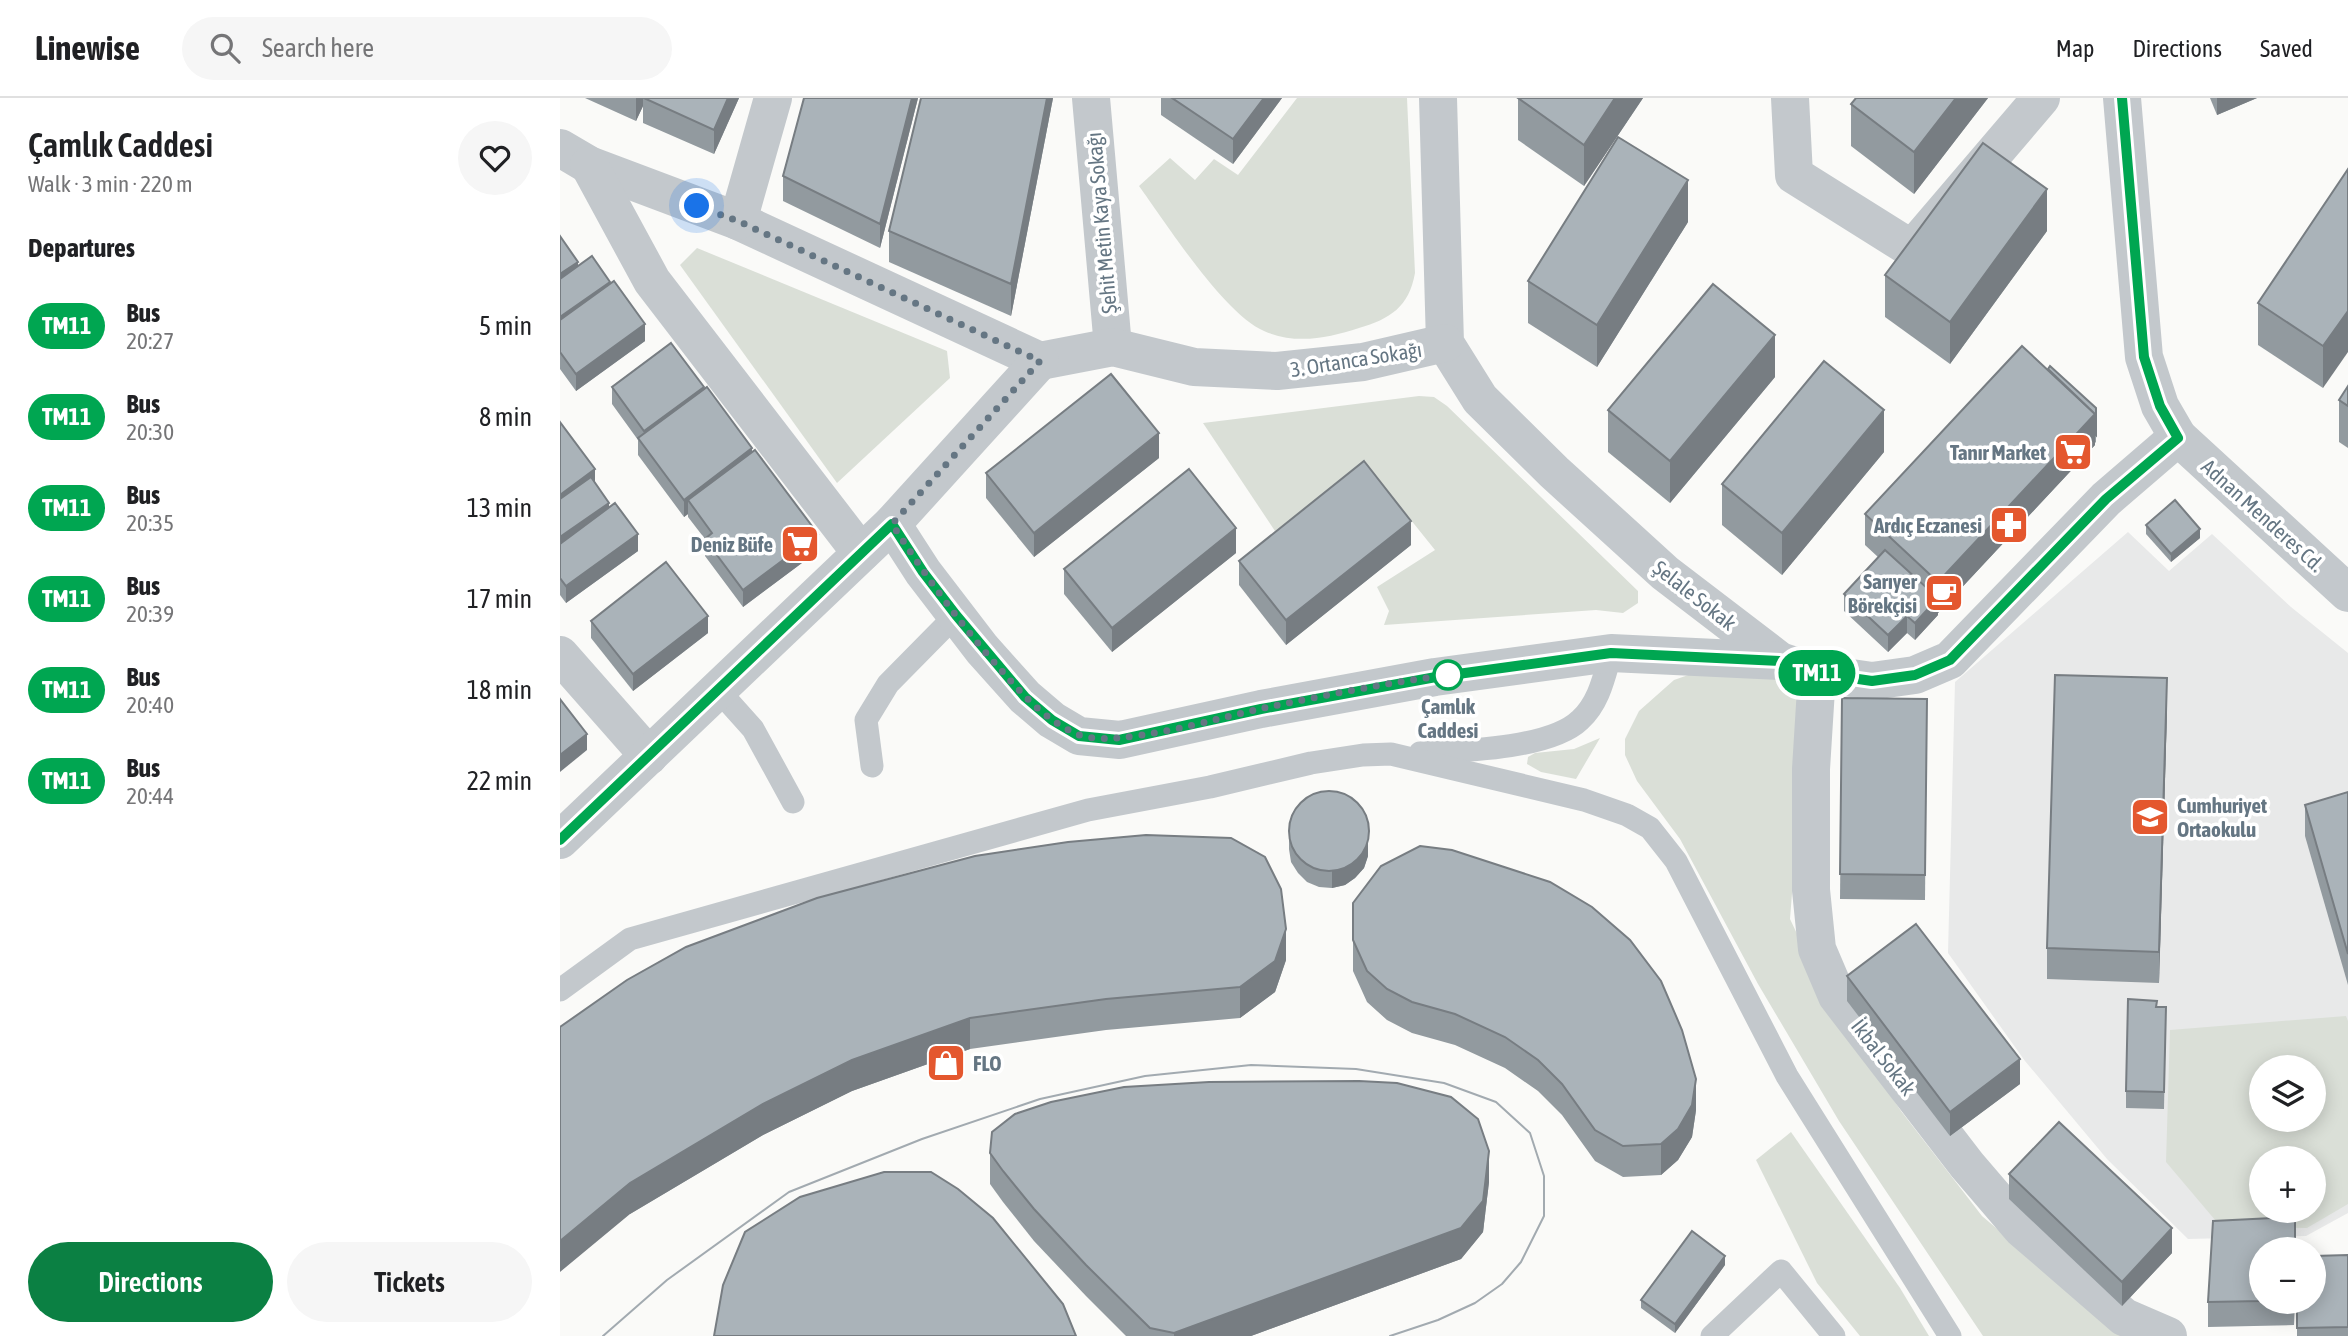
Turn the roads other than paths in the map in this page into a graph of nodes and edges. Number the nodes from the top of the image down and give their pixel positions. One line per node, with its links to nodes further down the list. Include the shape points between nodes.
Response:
1 (773, 98): 8 (street)
2 (1091, 98): 10 (street, Şehit Metin Kaya Sokağı)
3 (1438, 98): 9 (street)
4 (1790, 98): 5 (street, via 1794,175 1912,249)
5 (2041, 98)
6 (2122, 98): 12 (street, Adnan Menderes Cd., via 2144,357 2160,406)
7 (575, 156): 8 (street); 14 (street, via 652,281)
8 (738, 221): 11 (street)
9 (1445, 343): 10 (street, 3. Ortanca Sokağı, via 1363,362 1277,371 1194,367); 19 (street, Şelale Sokak, via 1480,399 1554,472 1665,573)
10 (1113, 347): 11 (street, 3. Ortanca Sokağı)
11 (1040, 361): 13 (street)
12 (2178, 438): 15 (street, Adnan Menderes Cd.); 20 (street, Şelale Sokak, via 2106,499 1950,660 1915,675 1872,681)
13 (892, 524): 14 (street); 16 (street)
14 (860, 553): 21 (street)
15 (2348, 593)
16 (956, 615): 17 (street, via 1025,697 1052,720 1079,736 1119,740 1436,677); 24 (lane, via 888,684 866,720)
17 (1611, 653): 19 (street); 22 (lane, via 1599,695 1581,720 1562,733 1471,750)
18 (560, 655): 23 (street)
19 (1780, 661): 20 (street, Şelale Sokak)
20 (1817, 673): 31 (street, İkbal Sokak, via 1811,890 1817,949 1837,996 2021,1228 2124,1317)
21 (719, 691): 23 (street); 25 (lane, via 753,729)
22 (1391, 754): 27 (lane, via 1311,762 1088,810 630,939); 30 (lane, via 1584,800 1650,828 1676,861 1787,1076)
23 (649, 756): 26 (street)
24 (872, 766)
25 (793, 802)
26 (560, 841)
27 (560, 990)
28 (1712, 1336): 29 (lane, via 1781,1270)
29 (1834, 1336)
30 (1950, 1336)
31 (2168, 1336)

